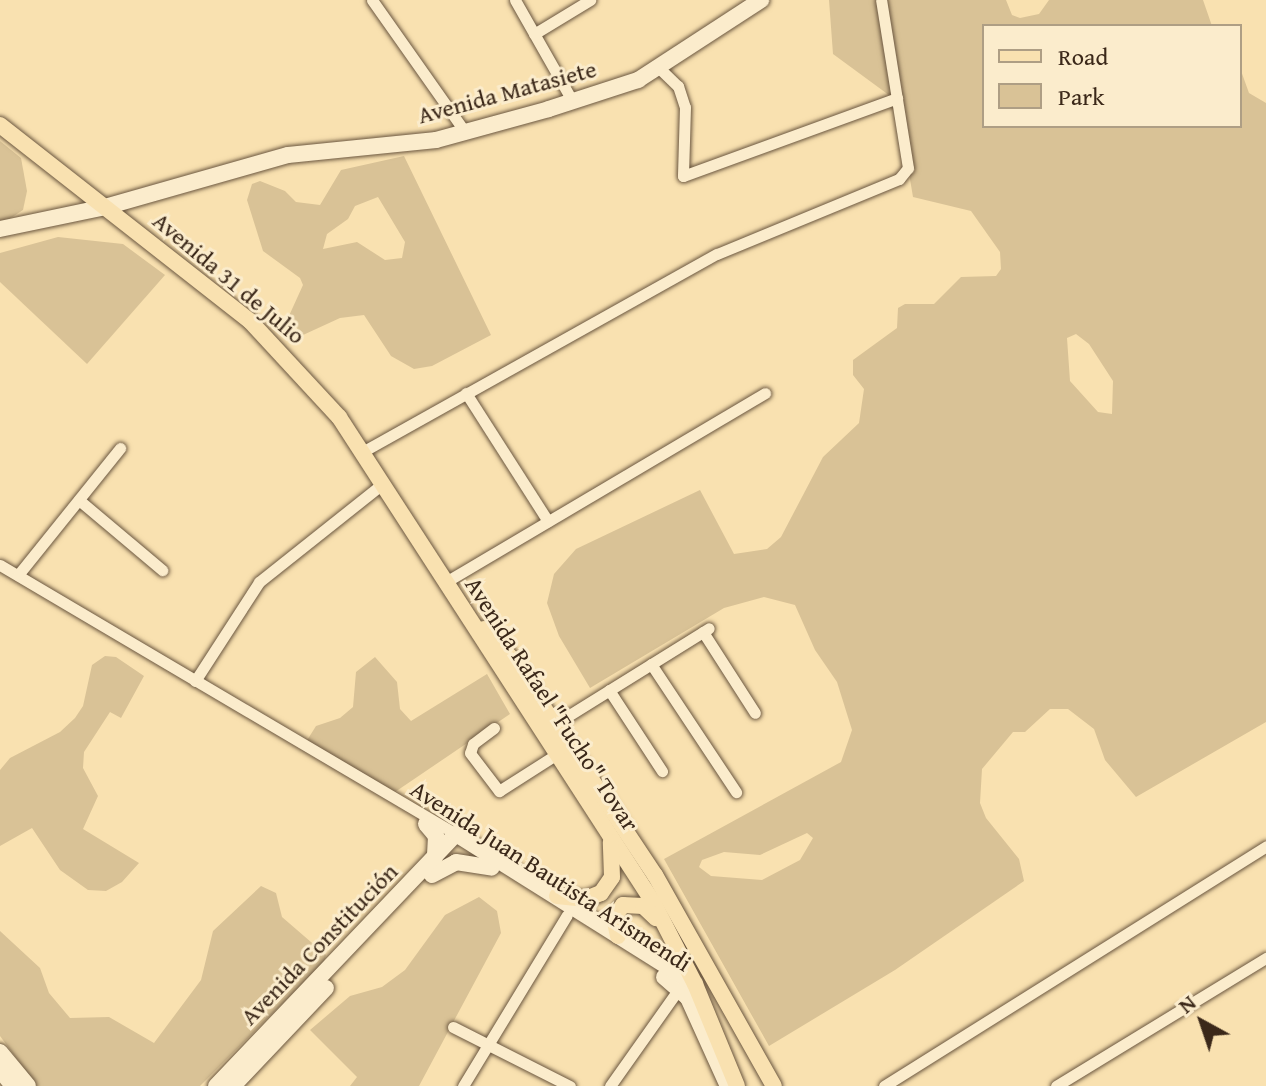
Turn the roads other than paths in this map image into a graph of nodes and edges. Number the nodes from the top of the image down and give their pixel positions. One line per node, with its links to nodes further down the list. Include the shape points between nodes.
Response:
1 (372, 0): 11 (street)
2 (515, 0): 6 (street)
3 (590, 0): 6 (street)
4 (761, 0): 7 (street, Avenida Matasiete)
5 (881, 0): 8 (street)
6 (534, 34): 9 (street)
7 (658, 67): 8 (street, via 678,86 685,107 683,176); 9 (street, Avenida Matasiete, via 638,80)
8 (897, 98): 14 (street, via 908,168 899,179 717,254)
9 (573, 102): 11 (street, Avenida Matasiete)
10 (0, 125): 12 (main road, Avenida 31 de Julio)
11 (465, 132): 12 (street, Avenida Matasiete, via 436,140 288,155)
12 (105, 207): 13 (street, Avenida Matasiete); 17 (main road, Avenida 31 de Julio, via 274,341)
13 (0, 229)
14 (466, 393): 17 (street); 20 (street)
15 (765, 393): 20 (street)
16 (120, 448): 19 (street)
17 (362, 452): 18 (main road, Avenida 31 de Julio)
18 (382, 484): 24 (main road, Avenida 31 de Julio); 26 (street, via 259,582)
19 (79, 500): 22 (street); 23 (street)
20 (548, 521): 24 (street)
21 (0, 565): 23 (street, Avenida Juan Bautista Arismendi)
22 (162, 570)
23 (18, 575): 26 (street, Avenida Juan Bautista Arismendi)
24 (444, 583): 29 (main road, Avenida Rafael "Fucho" Tovar, via 510,657); 31 (main road, Avenida Rafael "Fucho" Tovar)
25 (651, 664): 27 (street); 28 (street, via 706,630); 33 (street)
26 (195, 681): 34 (street, Avenida Juan Bautista Arismendi)
27 (609, 690): 29 (street); 32 (street)
28 (755, 713)
29 (555, 724): 48 (main road, Avenida Rafael "Fucho" Tovar, via 655,875)
30 (494, 728): 31 (street, via 473,744 470,753 499,791)
31 (557, 754): 36 (main road, Avenida Rafael "Fucho" Tovar)
32 (662, 771)
33 (736, 792)
34 (386, 796): 35 (street, Avenida Juan Bautista Arismendi); 37 (street, Avenida Juan Bautista Arismendi)
35 (426, 824): 37 (street, Avenida Juan Bautista Arismendi); 39 (street, via 436,836)
36 (607, 829): 42 (main road, via 614,851 612,877 601,893 586,899); 44 (main road, Avenida Rafael "Fucho" Tovar)
37 (457, 839): 39 (street, Avenida Constitución); 40 (street, Avenida Juan Bautista Arismendi); 41 (street, Avenida Constitución); 42 (street, Avenida Juan Bautista Arismendi)
38 (1266, 846): 63 (street)
39 (435, 857): 57 (street, Avenida Constitución)
40 (492, 868): 41 (street, via 456,862); 43 (street, Avenida Juan Bautista Arismendi)
41 (432, 875): 58 (street, Avenida Constitución)
42 (557, 896): 45 (street, Avenida Juan Bautista Arismendi)
43 (567, 915): 47 (street, Avenida Juan Bautista Arismendi); 50 (street)
44 (669, 930): 45 (main road, via 643,906 629,903 614,917); 47 (main road, Avenida Rafael "Fucho" Tovar)
45 (618, 936): 47 (street, Avenida Juan Bautista Arismendi)
46 (1266, 958): 64 (street)
47 (687, 985): 48 (main road); 53 (street, Avenida Juan Bautista Arismendi); 60 (street); 61 (main road, Avenida Rafael "Fucho" Tovar)
48 (731, 1010): 62 (main road, Avenida Rafael "Fucho" Tovar)
49 (453, 1027): 50 (street)
50 (487, 1042): 54 (street); 59 (street)
51 (0, 1052): 56 (street)
52 (0, 1070): 55 (street)
53 (722, 1082)
54 (564, 1085)
55 (13, 1086)
56 (28, 1086)
57 (216, 1086)
58 (233, 1086)
59 (463, 1086)
60 (610, 1086)
61 (737, 1086)
62 (774, 1086)
63 (884, 1086)
64 (1056, 1086)

